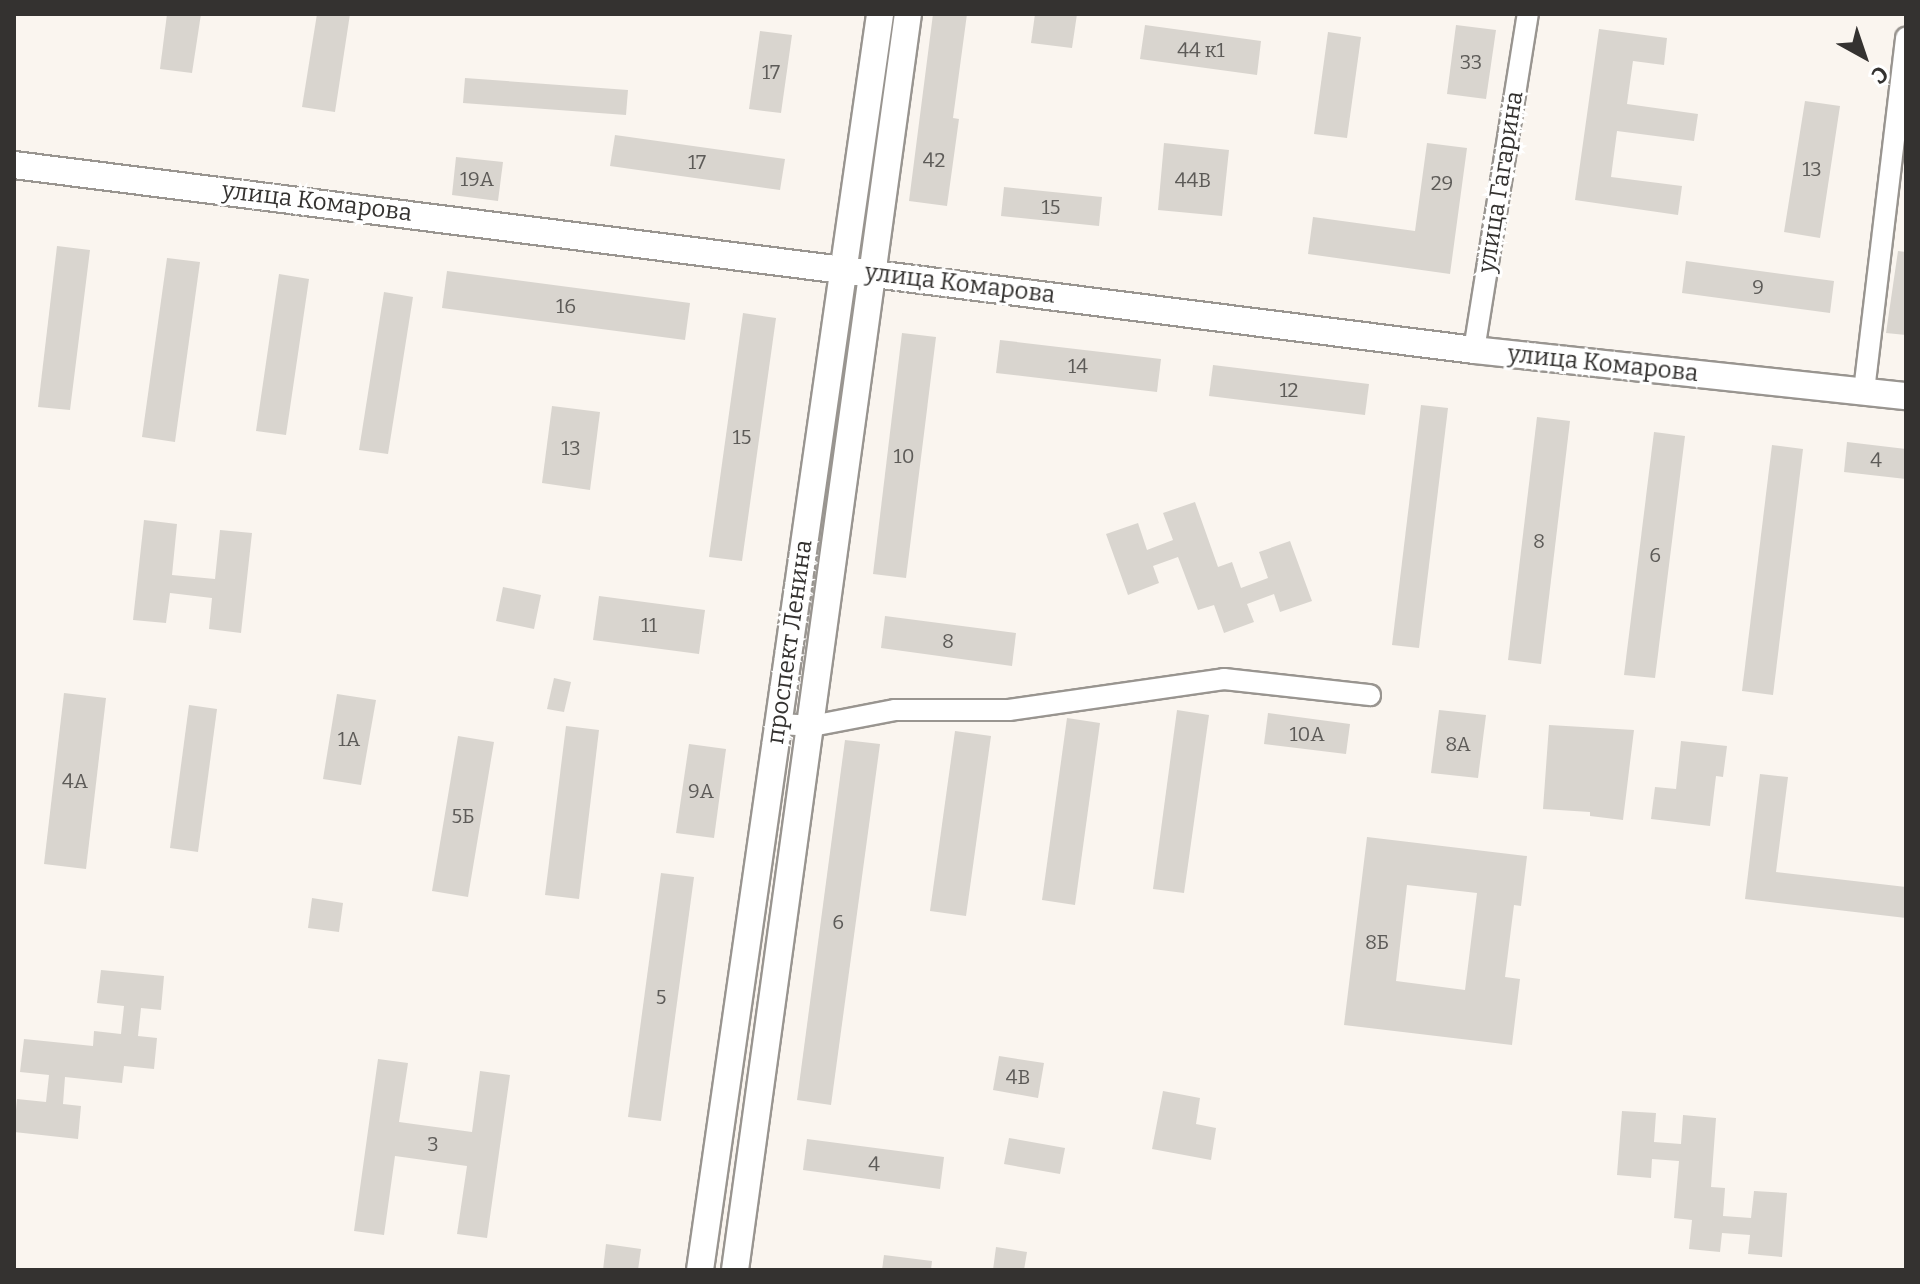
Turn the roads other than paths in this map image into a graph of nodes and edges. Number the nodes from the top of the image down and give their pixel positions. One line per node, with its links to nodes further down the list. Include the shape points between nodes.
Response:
1 (880, 14): 6 (street, проспект Ленина)
2 (908, 14): 7 (street, проспект Ленина)
3 (1528, 14): 8 (street, улица Гагарина)
4 (1906, 37): 9 (street)
5 (14, 165): 6 (street, улица Комарова)
6 (843, 270): 7 (street, улица Комарова); 12 (street, проспект Ленина)
7 (872, 273): 8 (street, улица Комарова); 13 (street, проспект Ленина)
8 (1474, 350): 9 (street, улица Комарова)
9 (1864, 391): 10 (street, улица Комарова)
10 (1906, 396)
11 (1370, 695): 13 (street, via 1224,679 1009,710 895,710)
12 (778, 724): 13 (street); 14 (street, проспект Ленина)
13 (812, 726): 15 (street, проспект Ленина)
14 (700, 1270)
15 (735, 1270)

